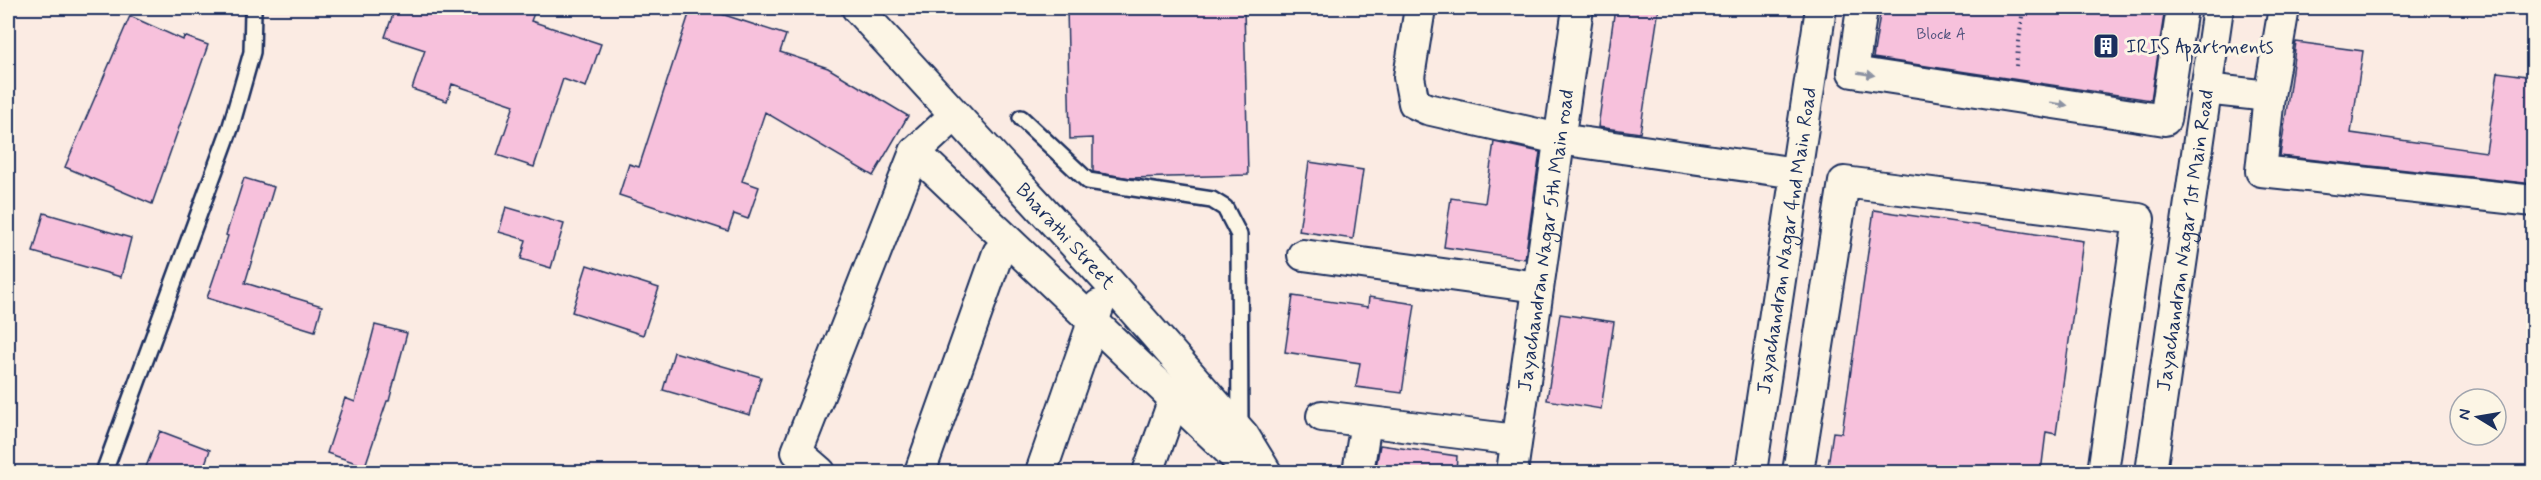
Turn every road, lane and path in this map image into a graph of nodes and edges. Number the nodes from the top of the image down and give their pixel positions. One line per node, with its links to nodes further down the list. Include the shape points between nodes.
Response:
1 (251, 8): 32 (lane, via 252,52 231,126)
2 (857, 8): 14 (street, Bharathi Street)
3 (1420, 8): 16 (street, via 1409,77 1414,103)
4 (1578, 8): 16 (street, Jayachandran Nagar 5th Main road)
5 (1821, 8): 18 (street, Jayachandran Nagar 4nd Main Road)
6 (1862, 8): 13 (street, one-way to 13, via 1852,72)
7 (2023, 8): 13 (path)
8 (2182, 8): 13 (street, one-way to 8, via 2165,120)
9 (2218, 8): 11 (street, Jayachandran Nagar 1st Main Road)
10 (2284, 8): 12 (street)
11 (2205, 89): 12 (street); 31 (street, Jayachandran Nagar 1st Main Road)
12 (2269, 96): 19 (street, via 2261,171)
13 (2013, 97)
14 (954, 116): 17 (street); 22 (street, Bharathi Street)
15 (1021, 118): 28 (lane, via 1088,181 1212,200 1225,208 1239,235)
16 (1559, 139): 18 (street); 23 (street, Jayachandran Nagar 5th Main road)
17 (915, 152): 24 (street); 33 (street, via 797,452)
18 (1796, 173): 41 (street, Jayachandran Nagar 4nd Main Road)
19 (2534, 201)
20 (998, 253): 34 (street)
21 (1303, 255): 23 (street)
22 (1107, 279): 24 (street); 28 (street, Bharathi Street)
23 (1538, 287): 30 (street, Jayachandran Nagar 5th Main road)
24 (1094, 322): 25 (street); 35 (street)
25 (1174, 399): 36 (street); 37 (street)
26 (1322, 416): 27 (street)
27 (1366, 422): 30 (street); 39 (street)
28 (1240, 432): 38 (street, Bharathi Street)
29 (2108, 436): 31 (street); 42 (street, via 2139,219 1844,182); 43 (street)
30 (1516, 440): 40 (street, Jayachandran Nagar 5th Main road)
31 (2156, 441): 44 (street, Jayachandran Nagar 1st Main Road)
32 (104, 472)
33 (820, 472)
34 (920, 472)
35 (1041, 472)
36 (1148, 472)
37 (1251, 472)
38 (1266, 472)
39 (1358, 472)
40 (1512, 472)
41 (1751, 472)
42 (1798, 472)
43 (2103, 472)
44 (2151, 472)

